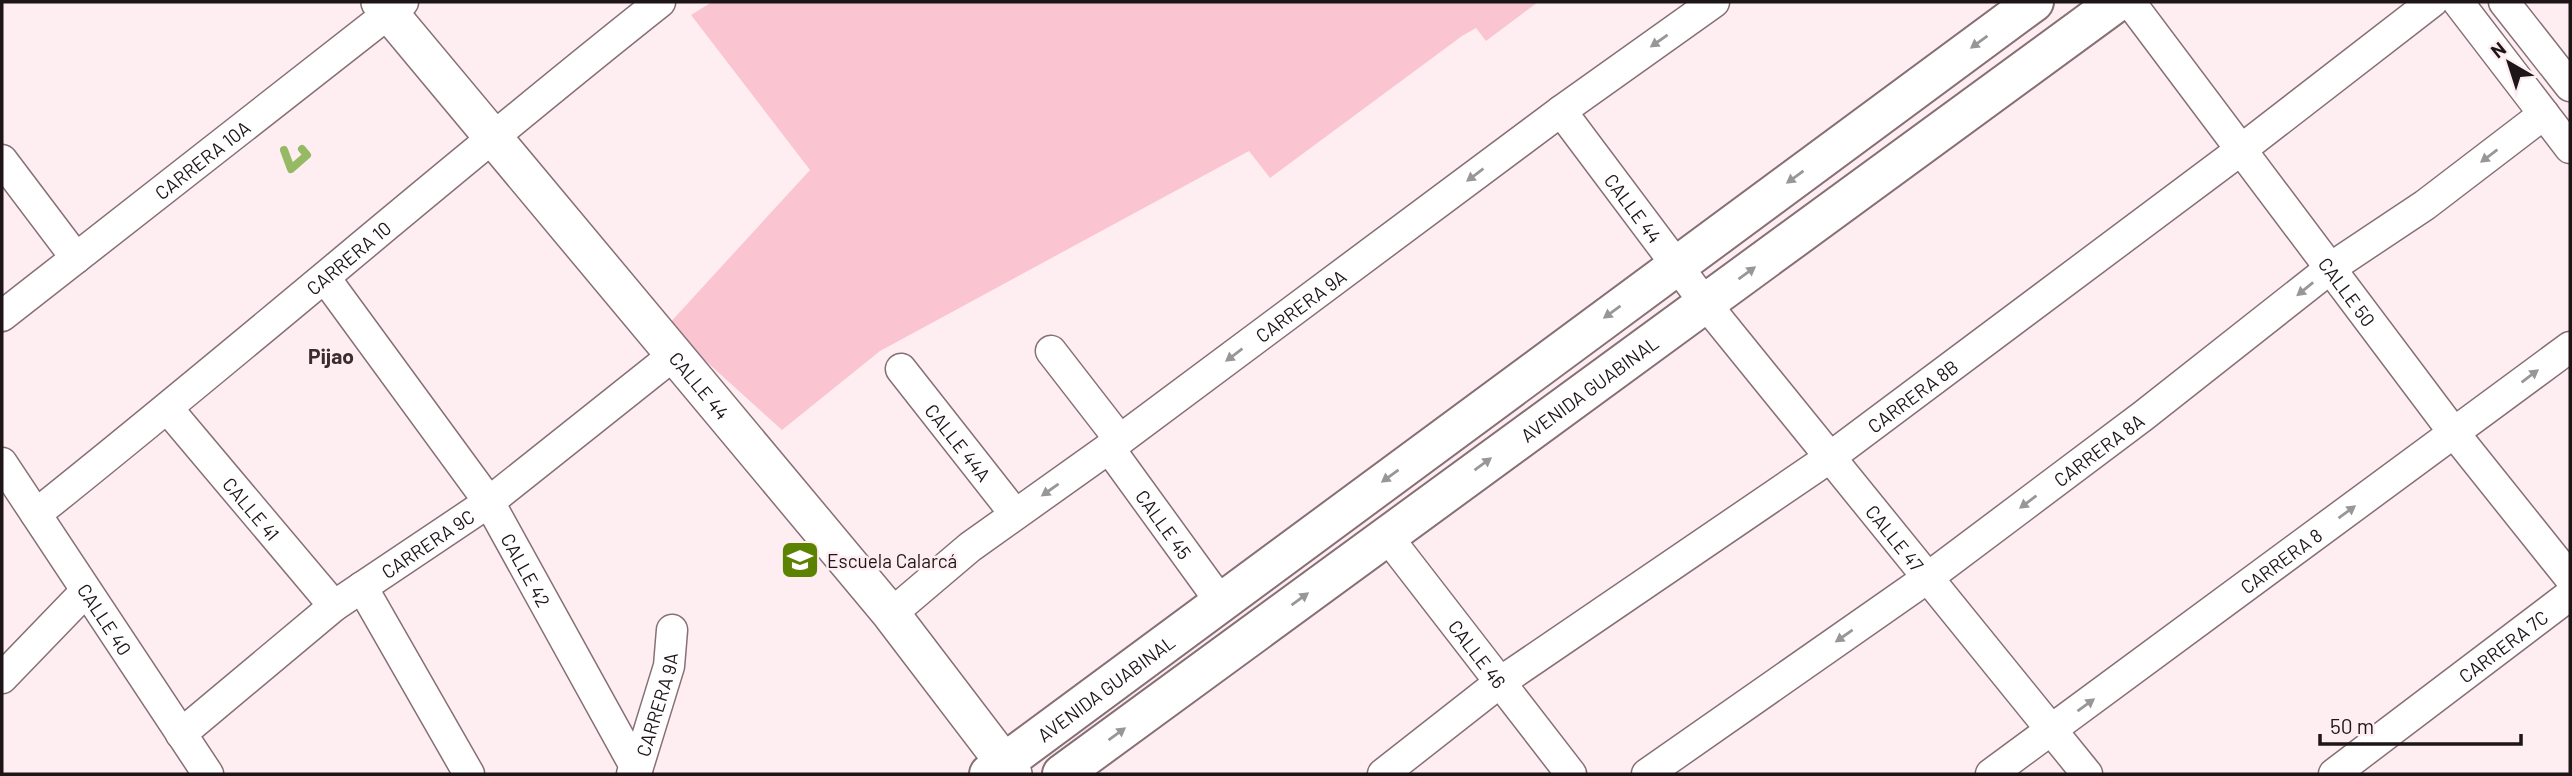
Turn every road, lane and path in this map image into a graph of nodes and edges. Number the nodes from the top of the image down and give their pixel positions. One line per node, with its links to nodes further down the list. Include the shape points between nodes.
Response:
1 (660, 2): 13 (street, CARRERA 10)
2 (1714, 2): 11 (street, CARRERA 9A, one-way to 11)
3 (2034, 2): 18 (main road, AVENIDA GUABINAL, one-way to 18)
4 (2117, 2): 21 (main road, AVENIDA GUABINAL, one-way to 4)
5 (2130, 2): 15 (street, CALLE 50)
6 (2432, 2): 15 (street, CARRERA 8B)
7 (2458, 2): 12 (street)
8 (2504, 2): 10 (street)
9 (390, 5): 13 (street, CALLE 44); 17 (street, CARRERA 10A)
10 (2570, 86)
11 (1561, 111): 18 (street, CALLE 44); 29 (street, CARRERA 9A, one-way to 29)
12 (2544, 114): 14 (street); 19 (street, CARRERA 8A, one-way to 19, via 2426,205)
13 (492, 135): 20 (street, CARRERA 10); 25 (street, CALLE 44)
14 (2570, 148)
15 (2242, 149): 19 (street, CALLE 50); 30 (street, CARRERA 8B)
16 (2, 160): 17 (street)
17 (76, 258): 22 (street, CARRERA 10A)
18 (1676, 265): 21 (street, CALLE 44); 41 (main road, AVENIDA GUABINAL, one-way to 41)
19 (2332, 267): 28 (street, CALLE 50); 37 (street, CARRERA 8A, one-way to 37)
20 (325, 278): 27 (street, CARRERA 10); 32 (street, CALLE 42)
21 (1705, 303): 30 (street, CALLE 47); 35 (main road, AVENIDA GUABINAL, one-way to 21)
22 (2, 316)
23 (2570, 347): 28 (street, CARRERA 8, one-way to 23)
24 (1051, 351): 29 (street, CALLE 45)
25 (685, 367): 32 (street, CARRERA 9C); 43 (street, CALLE 44)
26 (901, 369): 34 (street, CALLE 44A)
27 (168, 409): 33 (street, CARRERA 10); 42 (street, CALLE 41)
28 (2454, 433): 36 (street, CALLE 50); 47 (street, CARRERA 8, one-way to 28)
29 (1115, 444): 34 (street, CARRERA 9A, one-way to 34); 41 (street, CALLE 45)
30 (1829, 458): 37 (street, CALLE 47); 46 (street, CARRERA 8B)
31 (2, 463): 33 (street, CALLE 40)
32 (489, 502): 38 (street, CARRERA 9C); 50 (street, CALLE 42)
33 (36, 514): 39 (street, CALLE 40)
34 (1015, 514): 43 (street, CARRERA 9A)
35 (1386, 535): 46 (street, CALLE 46); 53 (main road, AVENIDA GUABINAL, one-way to 35)
36 (2570, 578)
37 (1926, 579): 47 (street, CALLE 47); 56 (street, CARRERA 8A, one-way to 56)
38 (362, 587): 42 (street, CARRERA 9C); 52 (street)
39 (86, 591): 45 (street); 48 (street, CALLE 40)
40 (2570, 595): 59 (street, CARRERA 7C)
41 (1220, 601): 49 (main road, AVENIDA GUABINAL)
42 (334, 606): 48 (street, CARRERA 9C)
43 (891, 614): 49 (street, CALLE 44)
44 (672, 630): 50 (street, CARRERA 9A, via 669,666)
45 (2, 678)
46 (1499, 683): 54 (street, CARRERA 8B); 55 (street, CALLE 46)
47 (2051, 731): 57 (street, CARRERA 8); 58 (street, CALLE 47)
48 (181, 734): 51 (street, CALLE 40)
49 (1002, 770)
50 (635, 772)
51 (208, 774)
52 (469, 774)
53 (1062, 774)
54 (1383, 774)
55 (1571, 774)
56 (1647, 774)
57 (1991, 774)
58 (2087, 774)
59 (2334, 774)

